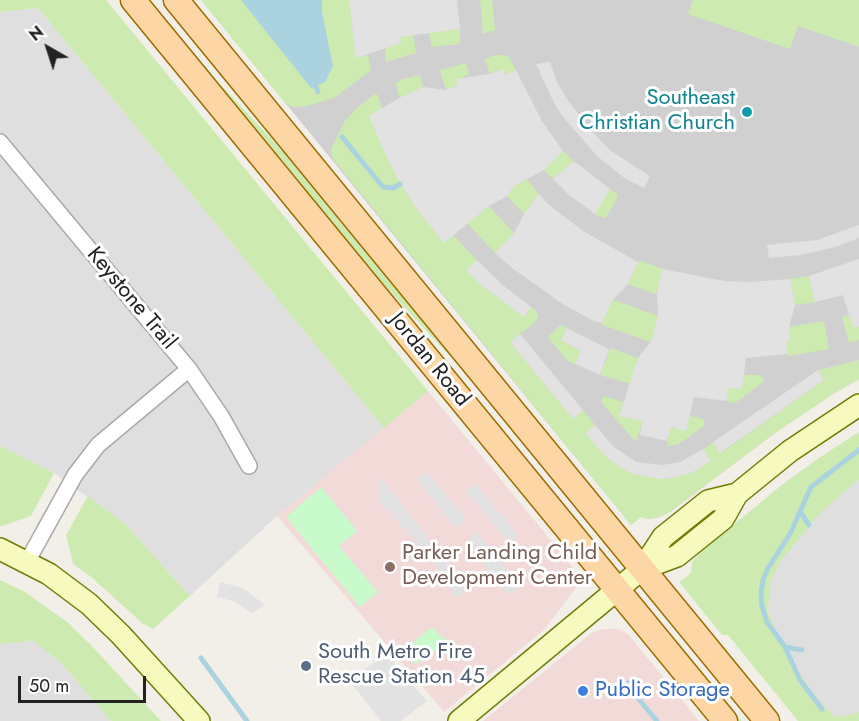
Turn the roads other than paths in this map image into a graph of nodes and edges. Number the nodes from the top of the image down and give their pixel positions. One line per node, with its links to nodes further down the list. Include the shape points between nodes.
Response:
1 (133, 0): 10 (main road, Jordan Road)
2 (176, 0): 9 (main road, Jordan Road)
3 (0, 142): 4 (street, Keystone Trail)
4 (189, 369): 6 (street, Keystone Trail); 8 (street, via 98,445 75,475)
5 (859, 405): 9 (street, via 737,494 708,501 663,537)
6 (249, 466)
7 (0, 549): 8 (street)
8 (27, 562): 11 (street, via 66,586 104,618)
9 (642, 569): 10 (street); 14 (main road, Jordan Road)
10 (618, 588): 12 (street); 13 (main road, Jordan Road)
11 (199, 721)
12 (459, 721)
13 (725, 721)
14 (766, 721)

